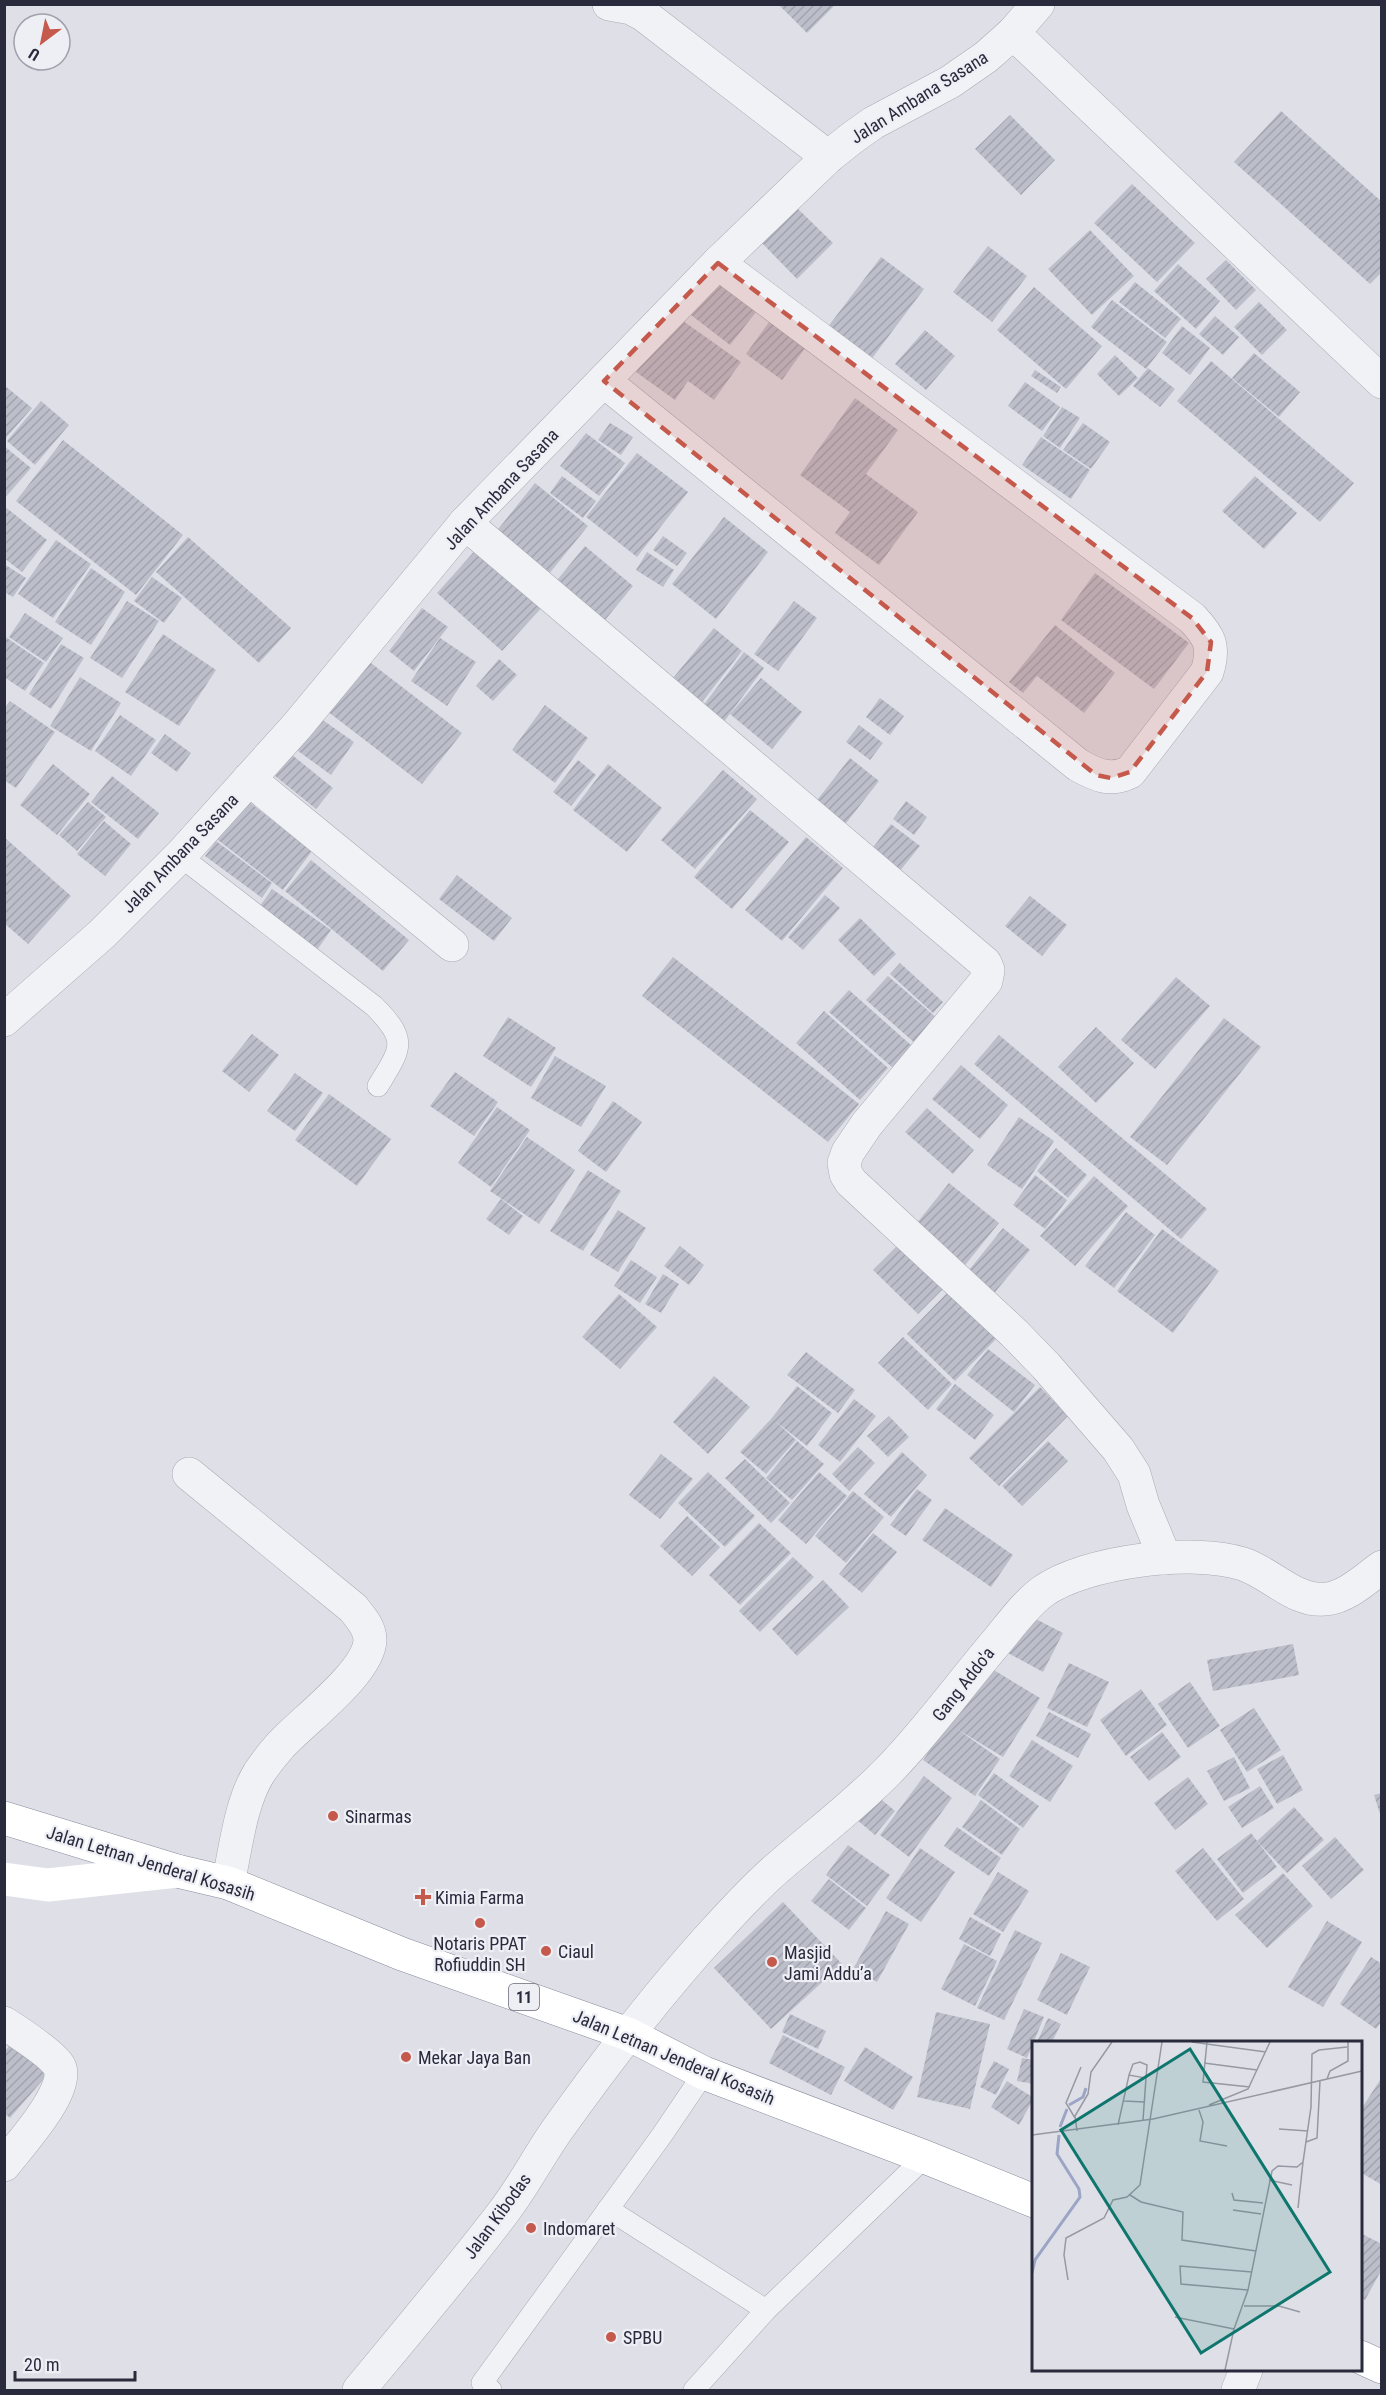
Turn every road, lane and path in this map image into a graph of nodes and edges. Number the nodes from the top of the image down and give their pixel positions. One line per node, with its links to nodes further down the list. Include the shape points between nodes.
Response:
1 (609, 4): 4 (street, via 644,15)
2 (1038, 4): 3 (street, Jalan Ambana Sasana)
3 (1013, 33): 4 (street, Jalan Ambana Sasana, via 950,82 873,123); 7 (street)
4 (828, 158): 5 (street, Jalan Ambana Sasana)
5 (718, 263): 6 (street, Jalan Ambana Sasana); 6 (street, via 1192,618 1204,632 1212,652 1207,672 1130,772 1111,778 1078,765)
6 (604, 381): 8 (street, Jalan Ambana Sasana)
7 (1382, 382)
8 (465, 523): 9 (street, Jalan Ambana Sasana); 15 (street, via 985,963 986,981 867,1124 848,1152 846,1174 1014,1333 1118,1449 1134,1474)
9 (249, 779): 10 (street, Jalan Ambana Sasana); 11 (street)
10 (180, 856): 12 (street, Jalan Ambana Sasana, via 102,934); 13 (lane, via 374,1006 393,1025 398,1052)
11 (452, 945)
12 (11, 1003)
13 (378, 1086)
14 (189, 1474): 20 (street, via 353,1608 368,1629 370,1641 360,1665 278,1747 259,1774 247,1800)
15 (1165, 1558): 16 (street, Gang Addo'a, via 1197,1557 1243,1564 1295,1593 1325,1599 1356,1587); 22 (street, Gang Addo'a, via 1090,1571 1043,1592 888,1772 747,1897)
16 (1382, 1567)
17 (4, 1818): 18 (main road, Jalan Letnan Jenderal Kosasih / 11)
18 (177, 1871): 19 (main road, via 48,1885); 20 (main road, Jalan Letnan Jenderal Kosasih / 11)
19 (4, 1879)
20 (228, 1883): 22 (main road, Jalan Letnan Jenderal Kosasih / 11, via 402,1954)
21 (4, 2023): 25 (street, via 51,2058 62,2074 58,2091)
22 (627, 2034): 23 (main road, Jalan Letnan Jenderal Kosasih / 11); 33 (street, Jalan Kibodas, via 504,2211)
23 (704, 2073): 24 (main road, Jalan Letnan Jenderal Kosasih / 11); 27 (lane)
24 (925, 2157): 26 (main road, Jalan Letnan Jenderal Kosasih / 11); 28 (lane)
25 (4, 2165)
26 (1032, 2200)
27 (608, 2209): 28 (lane); 32 (lane)
28 (766, 2310): 34 (lane)
29 (1362, 2358): 30 (main road)
30 (1382, 2367)
31 (1246, 2371): 35 (street)
32 (483, 2388)
33 (359, 2391)
34 (694, 2391)
35 (1238, 2391)

